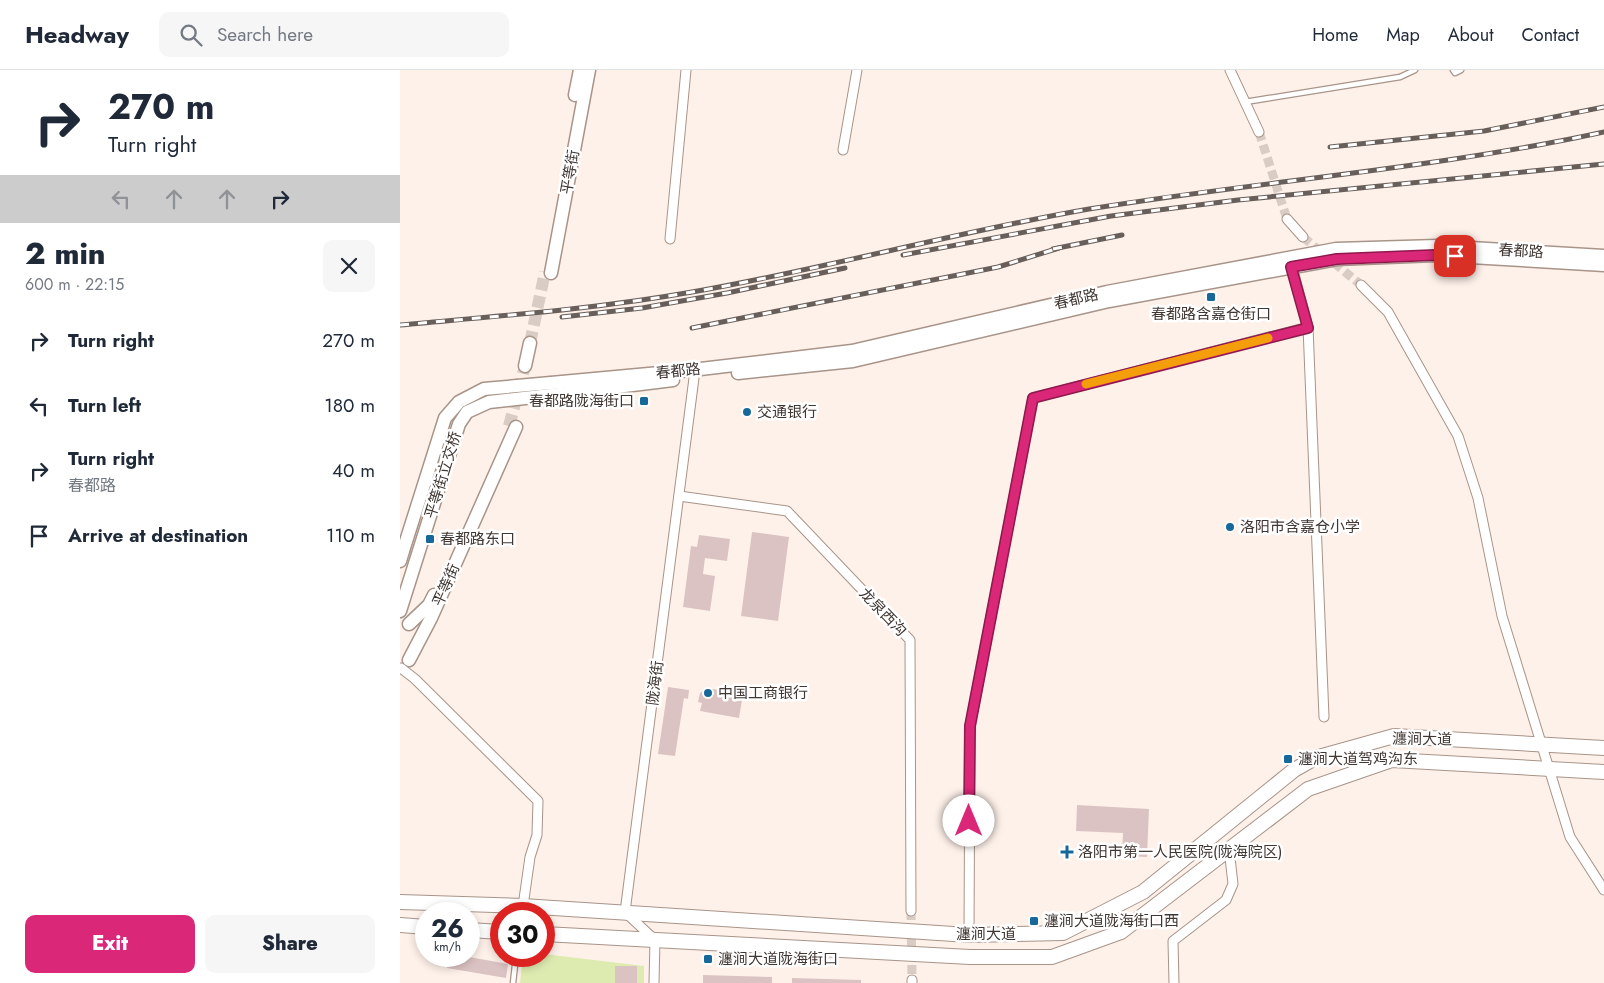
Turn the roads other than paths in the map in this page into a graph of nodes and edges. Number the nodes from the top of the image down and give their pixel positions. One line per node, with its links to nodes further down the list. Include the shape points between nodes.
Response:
1 (580, 70): 2 (main road, 平等街, via 548,272)
2 (589, 70)
3 (686, 70): 14 (street)
4 (857, 70): 11 (street)
5 (1230, 70): 9 (street)
6 (1415, 70): 9 (lane, via 1400,77)
7 (1453, 70): 8 (lane, via 1455,73)
8 (1461, 70)
9 (1245, 102): 10 (street)
10 (1259, 132)
11 (843, 150)
12 (1287, 219): 13 (street)
13 (1303, 237)
14 (670, 239)
15 (1604, 256): 16 (main road, 春都路, via 1436,246 1336,250)
16 (1291, 263): 17 (main road, 春都路, via 1436,255); 19 (street); 22 (main road, 春都路, via 853,360)
17 (1604, 265)
18 (1361, 285): 30 (street, via 1388,312 1458,436 1478,498 1502,616)
19 (1308, 328): 29 (street); 45 (street, via 1033,398 970,726)
20 (533, 343): 21 (main road)
21 (528, 367)
22 (693, 374): 23 (main road, 春都路); 24 (street, 陇海街)
23 (551, 389): 25 (main road, 平等街立交桥, bridge, via 484,389 458,402 445,418); 26 (main road, 平等街立交桥, bridge, via 489,402 467,412 459,424)
24 (679, 496): 40 (street, 龙泉西沟, via 787,511 910,640); 41 (street, 陇海街)
25 (400, 561)
26 (400, 610)
27 (405, 620): 28 (main road, via 414,636 413,650); 28 (main road, 平等街, via 429,606 513,427 431,618)
28 (403, 666): 37 (street, via 538,801 537,835 530,857)
29 (1324, 718)
30 (1542, 744): 31 (main road, 瀍涧大道); 32 (street); 45 (main road, 瀍涧大道, via 1394,736 1315,758 1294,770 1143,892 1063,933)
31 (1604, 748)
32 (1549, 769): 33 (main road, 瀍涧大道); 34 (main road, 瀍涧大道, via 1392,760 1308,789); 35 (street, via 1570,837)
33 (1604, 772)
34 (1229, 849): 46 (main road, 瀍涧大道, via 1121,932 1052,957 970,957); 50 (street, via 1233,884 1226,900 1173,941)
35 (1604, 890)
36 (400, 902): 38 (main road, 瀍涧大道)
37 (524, 902)
38 (490, 905)
39 (555, 908): 41 (main road, 瀍涧大道)
40 (911, 911)
41 (625, 912): 45 (main road, 瀍涧大道); 46 (street)
42 (400, 925): 43 (main road)
43 (415, 926)
44 (555, 935): 46 (main road, 瀍涧大道)
45 (969, 935)
46 (655, 940): 49 (street)
47 (515, 967): 48 (lane)
48 (513, 983)
49 (654, 983)
50 (1174, 983)

